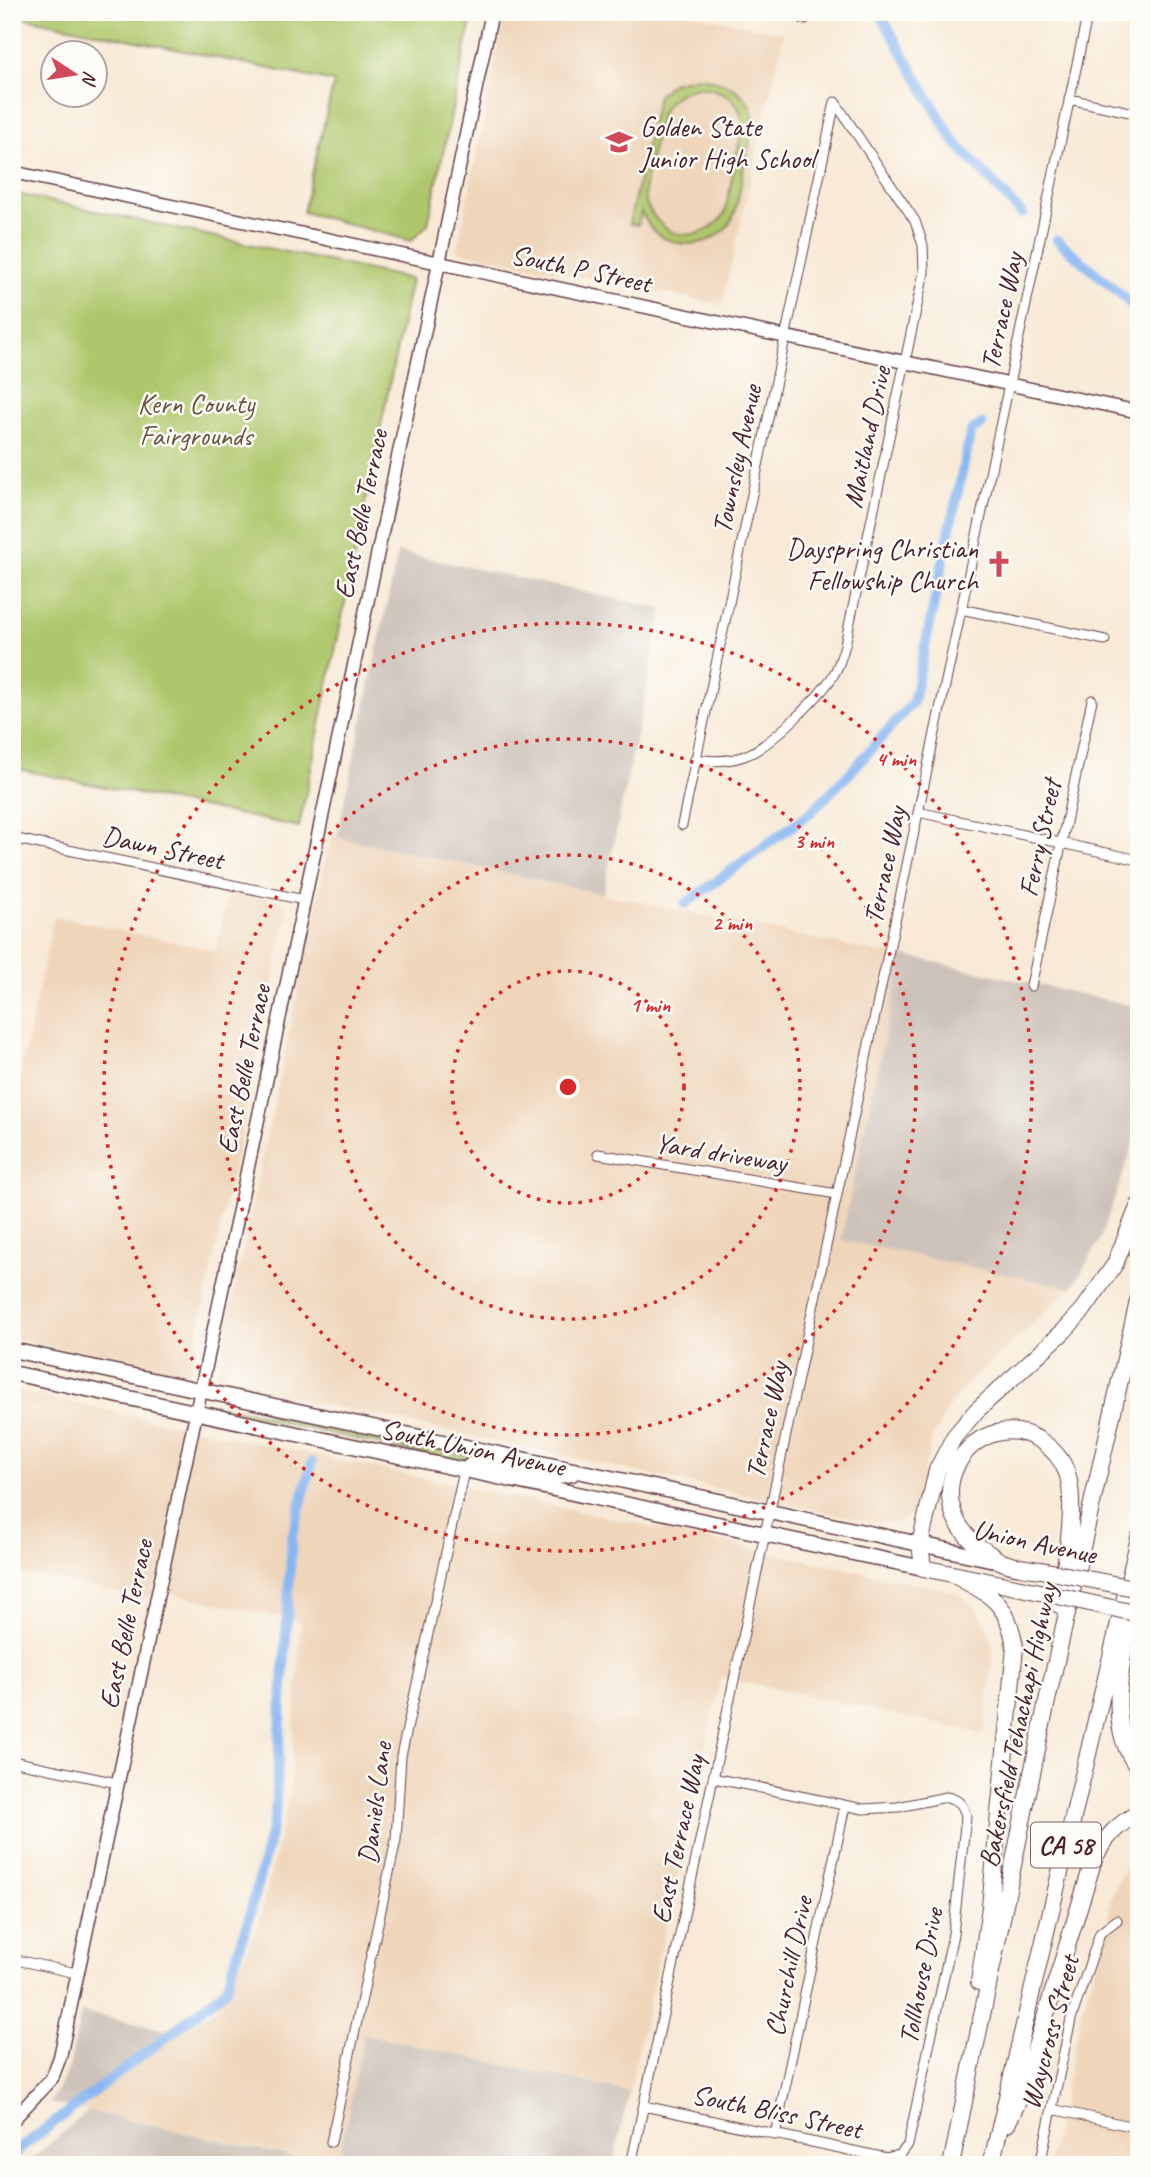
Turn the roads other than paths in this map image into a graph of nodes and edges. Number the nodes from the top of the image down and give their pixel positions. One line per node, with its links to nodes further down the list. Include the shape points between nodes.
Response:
1 (492, 12): 7 (street, East Belle Terrace)
2 (1088, 12): 3 (street, Terrace Way)
3 (1069, 99): 5 (street); 10 (street, Terrace Way)
4 (835, 102): 8 (street, Townsley Avenue); 9 (street, Maitland Drive, via 909,212 923,245 924,272)
5 (1139, 114)
6 (12, 172): 7 (street, South P Street)
7 (439, 262): 8 (street, South P Street); 21 (street, East Belle Terrace)
8 (785, 337): 9 (street, South P Street); 15 (street, Townsley Avenue)
9 (905, 362): 10 (street, South P Street); 15 (street, Maitland Drive, via 845,645 834,675 763,747 734,759)
10 (1009, 384): 11 (street, South P Street); 12 (street, Terrace Way)
11 (1139, 412)
12 (961, 609): 13 (street); 16 (street, Terrace Way)
13 (1105, 640)
14 (1092, 701): 19 (street, Ferry Street)
15 (695, 760): 17 (street, Townsley Avenue)
16 (918, 812): 19 (street); 24 (street, Terrace Way)
17 (681, 825)
18 (12, 838): 21 (street, Dawn Street)
19 (1061, 843): 20 (street); 22 (street, Ferry Street)
20 (1139, 860)
21 (304, 900): 29 (street, East Belle Terrace)
22 (1031, 986)
23 (598, 1154): 24 (street, Yard driveway)
24 (837, 1195): 33 (street, Terrace Way)
25 (1139, 1205): 35 (highway, via 1115,1264 1084,1309 976,1410 954,1437 937,1470)
26 (1139, 1297): 42 (highway, Bakersfield Tehachapi Highway / CA 58)
27 (12, 1350): 29 (main road, South Union Avenue)
28 (12, 1373): 30 (main road, South Union Avenue)
29 (200, 1390): 30 (street, East Belle Terrace); 32 (main road, South Union Avenue)
30 (195, 1413): 31 (main road, South Union Avenue); 46 (street, East Belle Terrace)
31 (464, 1471): 32 (main road, via 479,1462 552,1476); 33 (main road, South Union Avenue); 58 (street, Daniels Lane, via 401,1756 396,1840)
32 (580, 1472): 33 (main road, South Union Avenue)
33 (768, 1523): 35 (main road, South Union Avenue); 38 (main road, South Union Avenue); 45 (street, East Terrace Way)
34 (1139, 1538): 60 (highway, CA 58)
35 (920, 1544): 37 (main road, Union Avenue); 38 (highway)
36 (1139, 1553): 44 (highway, via 1119,1719 1128,1753)
37 (1000, 1561): 40 (highway, Union Avenue, bridge); 42 (highway, via 958,1525 949,1492 954,1469 967,1451 987,1436 1009,1431 1037,1438 1054,1451 1068,1473 1071,1492)
38 (923, 1568): 39 (highway, Union Avenue)
39 (954, 1575): 41 (highway, Union Avenue, bridge); 55 (highway, via 982,1590 1003,1609 1015,1647 990,1907)
40 (1139, 1589)
41 (1139, 1614)
42 (1047, 1701): 55 (highway, Bakersfield Tehachapi Highway / CA 58)
43 (12, 1761): 46 (street)
44 (1139, 1769)
45 (713, 1778): 47 (street); 52 (street, East Terrace Way)
46 (117, 1783): 51 (street, East Belle Terrace)
47 (845, 1806): 57 (street, Churchill Drive); 59 (street, Tollhouse Drive, via 880,1809 946,1797 960,1803 966,1816 953,1934 908,2145)
48 (1139, 1813): 60 (highway, via 1116,1827 1094,1859 1021,2095)
49 (1117, 1920): 53 (street, Waycross Street, via 1100,1933 1071,2019)
50 (12, 1959): 51 (street)
51 (76, 1973): 54 (street, East Belle Terrace, via 57,2067)
52 (643, 2106): 57 (street, South Bliss Street); 61 (street, East Terrace Way)
53 (1052, 2109): 56 (street); 63 (street, Waycross Street)
54 (12, 2121)
55 (960, 2125): 62 (highway, Bakersfield Tehachapi Highway / CA 58)
56 (1139, 2127)
57 (775, 2134): 59 (street, South Bliss Street, via 886,2158)
58 (331, 2142)
59 (900, 2155)
60 (992, 2158)
61 (631, 2165)
62 (951, 2165)
63 (1040, 2165)

